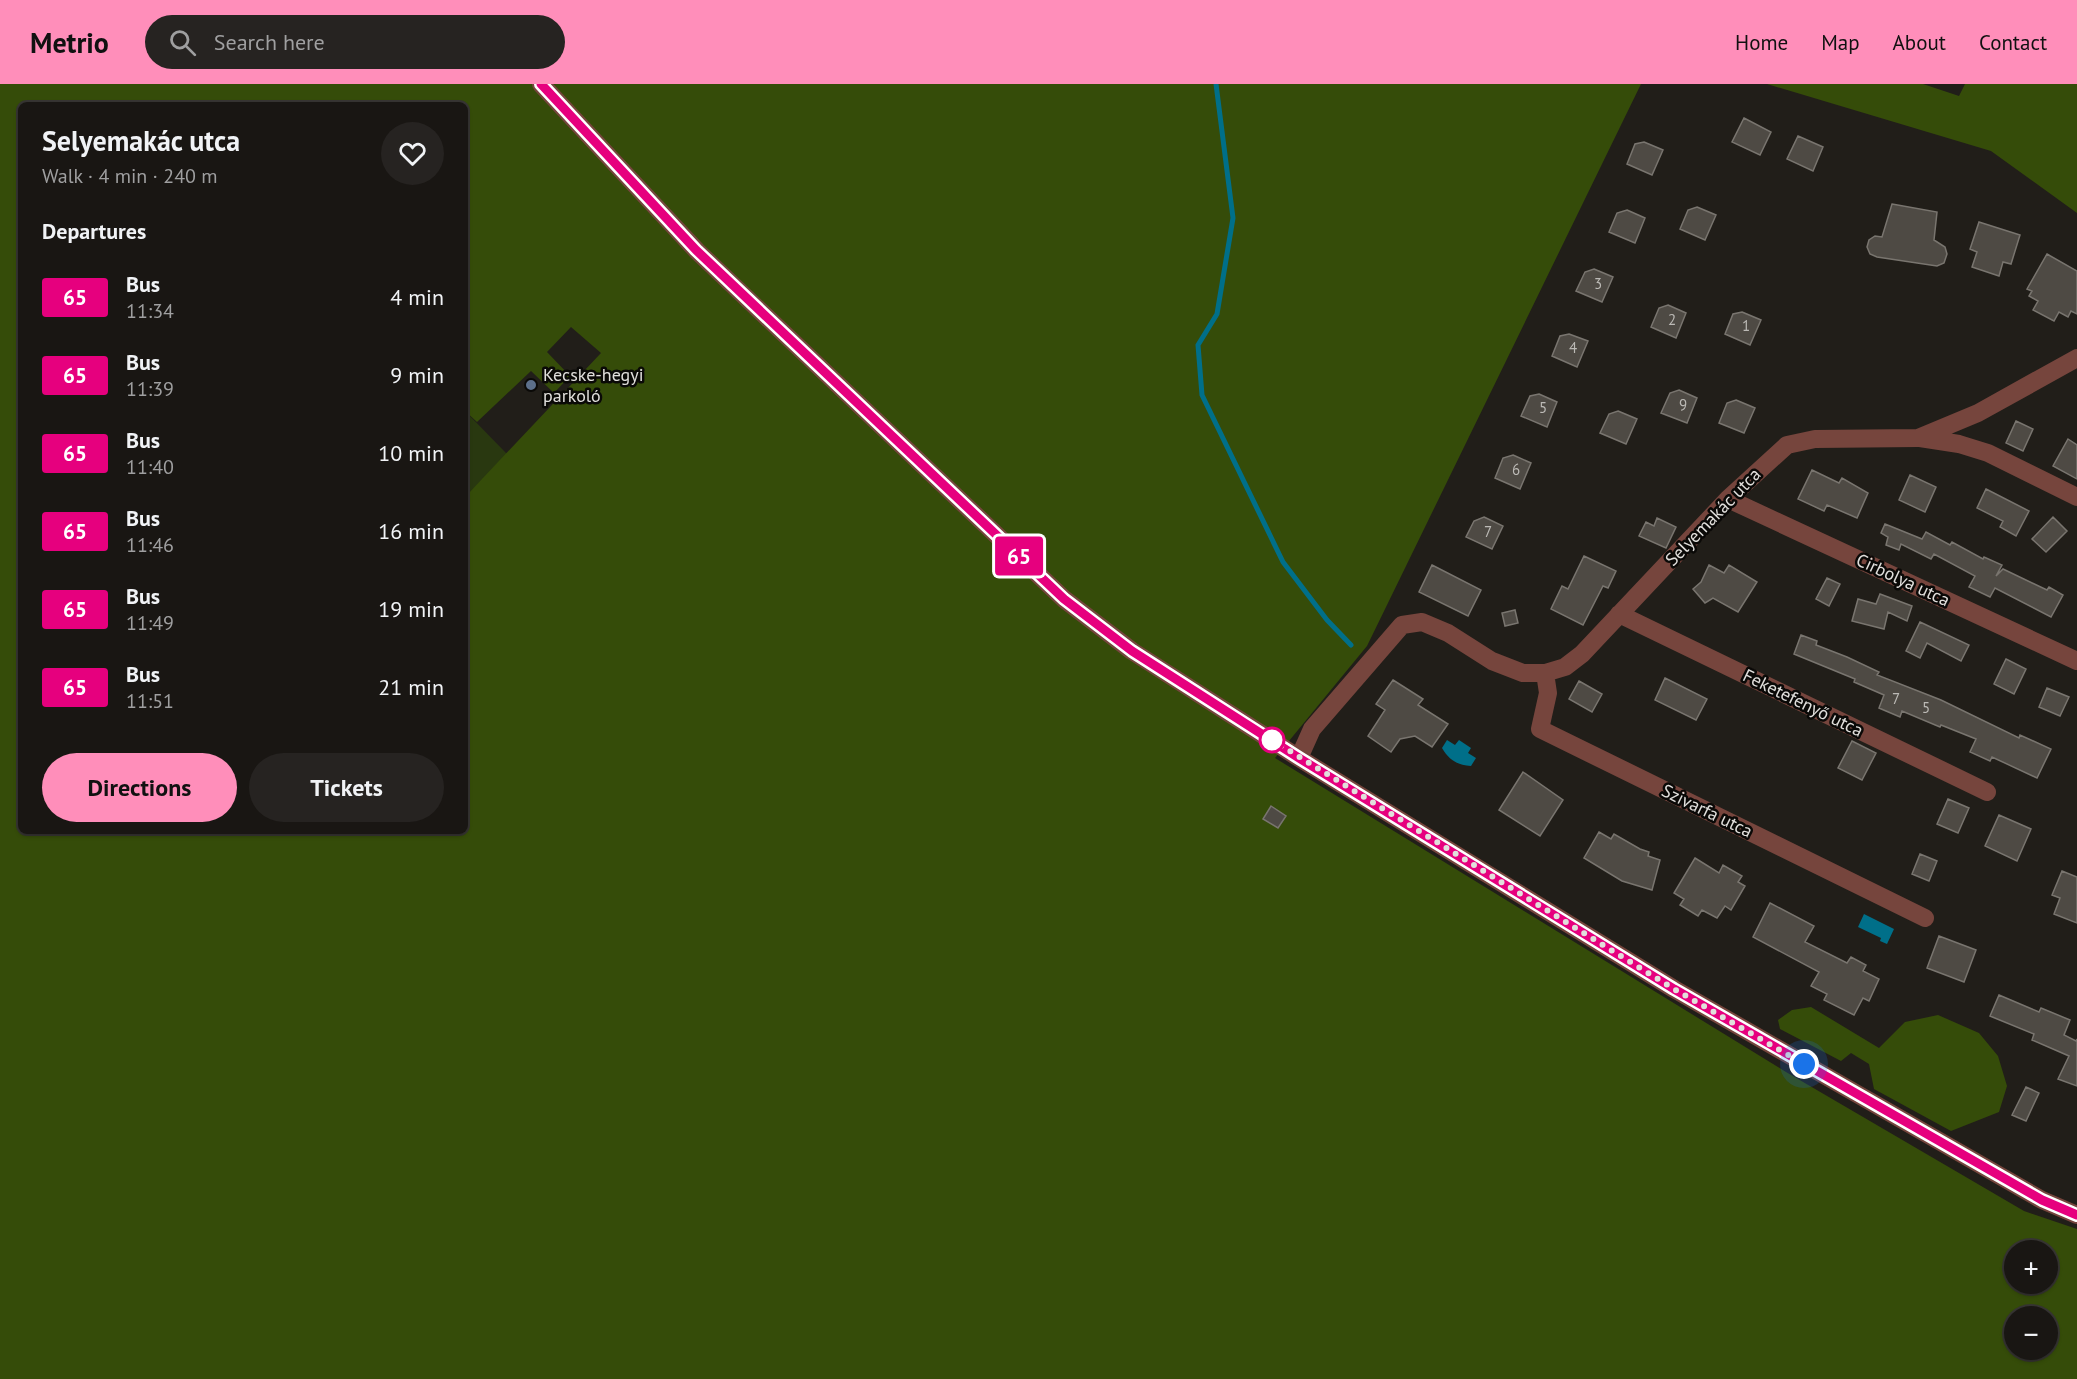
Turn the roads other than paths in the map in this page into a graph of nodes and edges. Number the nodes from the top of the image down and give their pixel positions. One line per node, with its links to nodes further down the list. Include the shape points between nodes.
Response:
1 (541, 84): 9 (street, via 696,250 1064,599 1132,651)
2 (2077, 358): 3 (street, Selyemakác utca, via 1978,413)
3 (1918, 438): 4 (street, via 1988,453); 5 (street, Selyemakác utca, via 1815,439 1787,445)
4 (2077, 497)
5 (1728, 499): 6 (street, Selyemakác utca); 7 (street, Cirbolya utca)
6 (1619, 614): 8 (street, Selyemakác utca, via 1582,654 1564,667); 10 (street, Feketefenyő utca)
7 (2077, 661)
8 (1545, 673): 9 (street, Selyemakác utca, via 1523,673 1492,661 1448,633 1422,622 1402,625 1311,729); 11 (street, Szivarfa utca, via 1548,693 1540,729)
9 (1299, 758): 12 (street, via 1674,989 2031,1194)
10 (1987, 792)
11 (1925, 918)
12 (2077, 1215)

